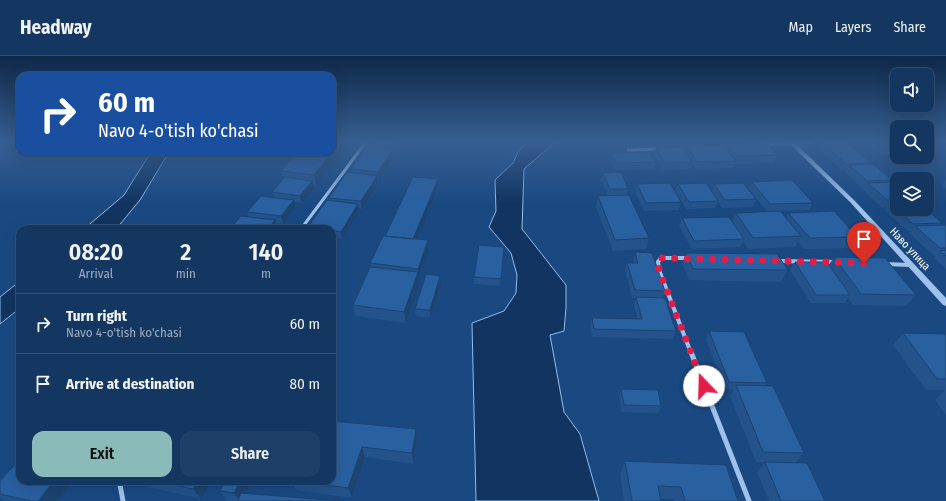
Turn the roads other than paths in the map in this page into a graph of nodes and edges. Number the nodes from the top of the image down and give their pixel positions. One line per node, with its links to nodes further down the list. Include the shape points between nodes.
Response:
1 (350, 163): 3 (street)
2 (812, 163): 8 (street, Наво улица, via 852,201)
3 (303, 225)
4 (696, 258): 12 (street, via 661,258 658,262 659,270)
5 (768, 260): 6 (street)
6 (839, 262)
7 (879, 264): 8 (street)
8 (910, 265): 9 (street, Наво улица)
9 (946, 303)
10 (120, 485): 11 (street)
11 (123, 501)
12 (749, 501)

